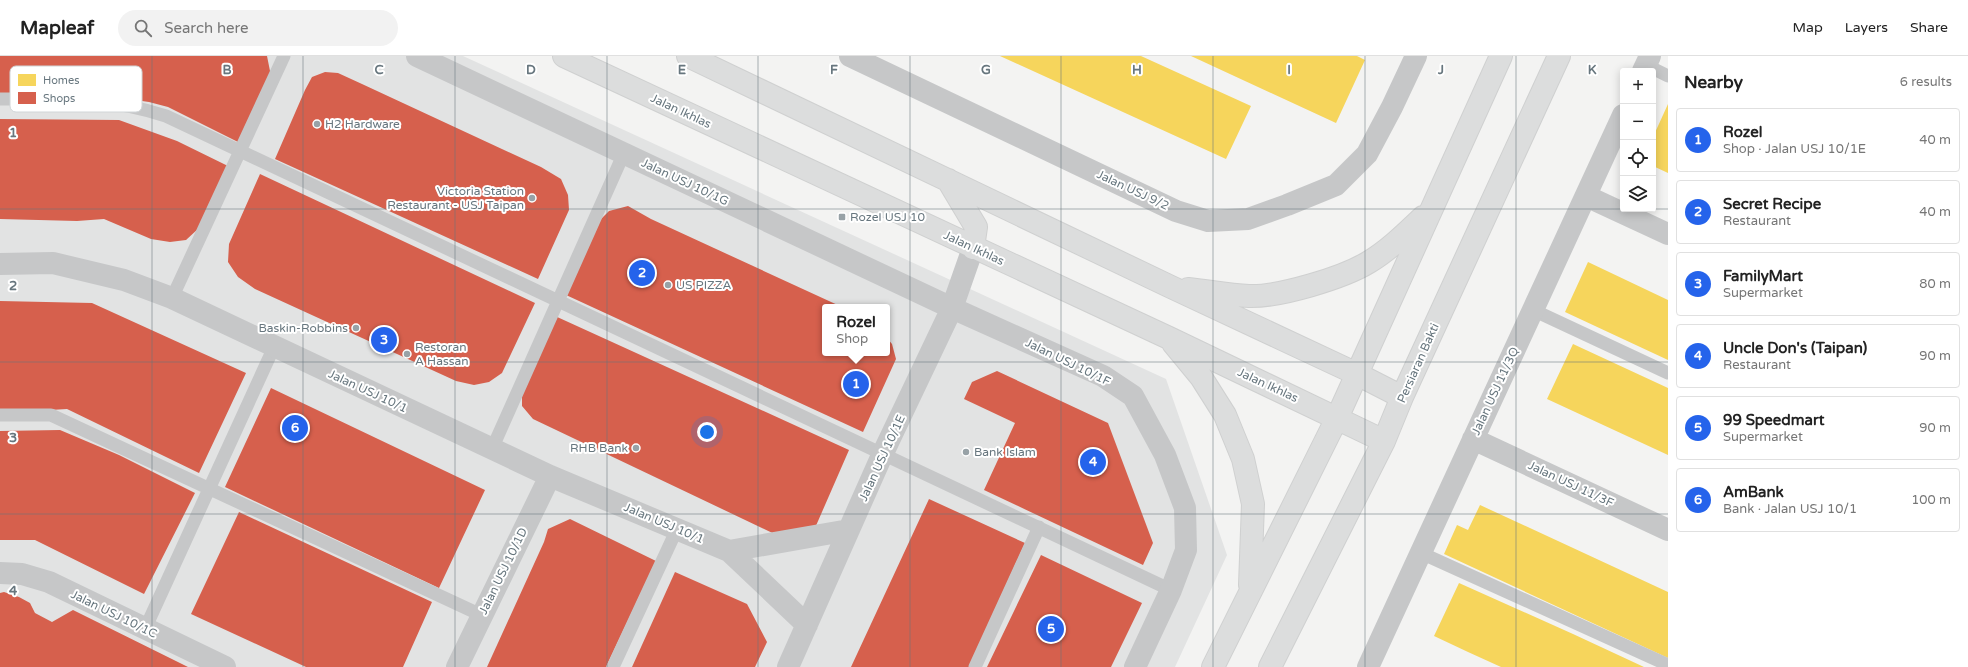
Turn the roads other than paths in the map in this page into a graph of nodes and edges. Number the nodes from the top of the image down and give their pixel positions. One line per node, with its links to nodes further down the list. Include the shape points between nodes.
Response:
1 (284, 56): 13 (lane)
2 (417, 56): 14 (street, Jalan USJ 10/1G)
3 (564, 56): 19 (street, Jalan Ikhlas)
4 (688, 56): 15 (street)
5 (850, 56): 6 (street, Jalan USJ 9/2, via 1176,211 1208,221 1248,219 1336,184 1367,154)
6 (1416, 56)
7 (1501, 56): 17 (street)
8 (1559, 56): 30 (street, Persiaran Bakti)
9 (1647, 64): 10 (lane)
10 (1668, 76)
11 (142, 107): 13 (lane)
12 (1620, 122): 16 (street, Jalan USJ 11/3Q)
13 (242, 150): 22 (lane); 23 (lane)
14 (624, 153): 23 (lane); 24 (street, Jalan USJ 10/1G)
15 (948, 180): 19 (street, via 976,227); 21 (street)
16 (1586, 196): 18 (street); 25 (street, Jalan USJ 11/3Q)
17 (1430, 210): 21 (street, via 1394,245 1368,262 1344,274 1309,285 1284,292 1250,296); 29 (street)
18 (1668, 234)
19 (973, 248): 24 (street, Jalan USJ 10/1E); 26 (street, Jalan Ikhlas)
20 (0, 264): 22 (street, Jalan USJ 10/1, via 53,264 124,280)
21 (1169, 286): 29 (street)
22 (172, 298): 27 (street, Jalan USJ 10/1)
23 (557, 301): 35 (lane); 36 (lane)
24 (952, 308): 36 (street, Jalan USJ 10/1E); 46 (street, Jalan USJ 10/1F, via 1103,376 1133,396 1165,455 1185,508 1186,550)
25 (1533, 310): 28 (lane); 33 (street, Jalan USJ 11/3Q)
26 (1169, 338): 32 (street, Jalan Ikhlas); 47 (street, via 1201,377 1225,415 1243,459 1253,504)
27 (274, 347): 35 (street, Jalan USJ 10/1); 38 (lane)
28 (1668, 373)
29 (1357, 374): 30 (street); 32 (street)
30 (1402, 397): 34 (street, Persiaran Bakti)
31 (0, 415): 38 (lane, via 51,415)
32 (1337, 418): 34 (street, Jalan Ikhlas); 47 (street)
33 (1473, 439): 42 (street, Jalan USJ 11/3F); 44 (street, Jalan USJ 11/3Q)
34 (1384, 441): 60 (street, Persiaran Bakti)
35 (492, 449): 37 (street, Jalan USJ 10/1)
36 (883, 453): 39 (lane); 41 (street, Jalan USJ 10/1E)
37 (550, 476): 40 (street, Jalan USJ 10/1); 48 (street, Jalan USJ 10/1D)
38 (210, 488): 48 (lane); 50 (lane)
39 (1039, 527): 46 (lane); 57 (lane)
40 (677, 529): 43 (street, Jalan USJ 10/1); 55 (lane)
41 (849, 530): 43 (street); 49 (street, Jalan USJ 10/1E)
42 (1668, 530)
43 (729, 551): 49 (street, Jalan USJ 10/1)
44 (1421, 553): 51 (lane); 52 (street, Jalan USJ 11/3Q)
45 (0, 573): 50 (street, Jalan USJ 10/1C, via 22,574 49,582)
46 (1171, 590): 58 (street, Jalan USJ 10/1F)
47 (1250, 592): 59 (street)
48 (481, 615): 54 (street, Jalan USJ 10/1D)
49 (807, 625): 56 (street, Jalan USJ 10/1E)
50 (145, 629): 53 (street, Jalan USJ 10/1C)
51 (1668, 665)
52 (1370, 666)
53 (225, 667)
54 (457, 667)
55 (613, 667)
56 (788, 667)
57 (975, 667)
58 (1135, 667)
59 (1213, 667)
60 (1270, 667)

